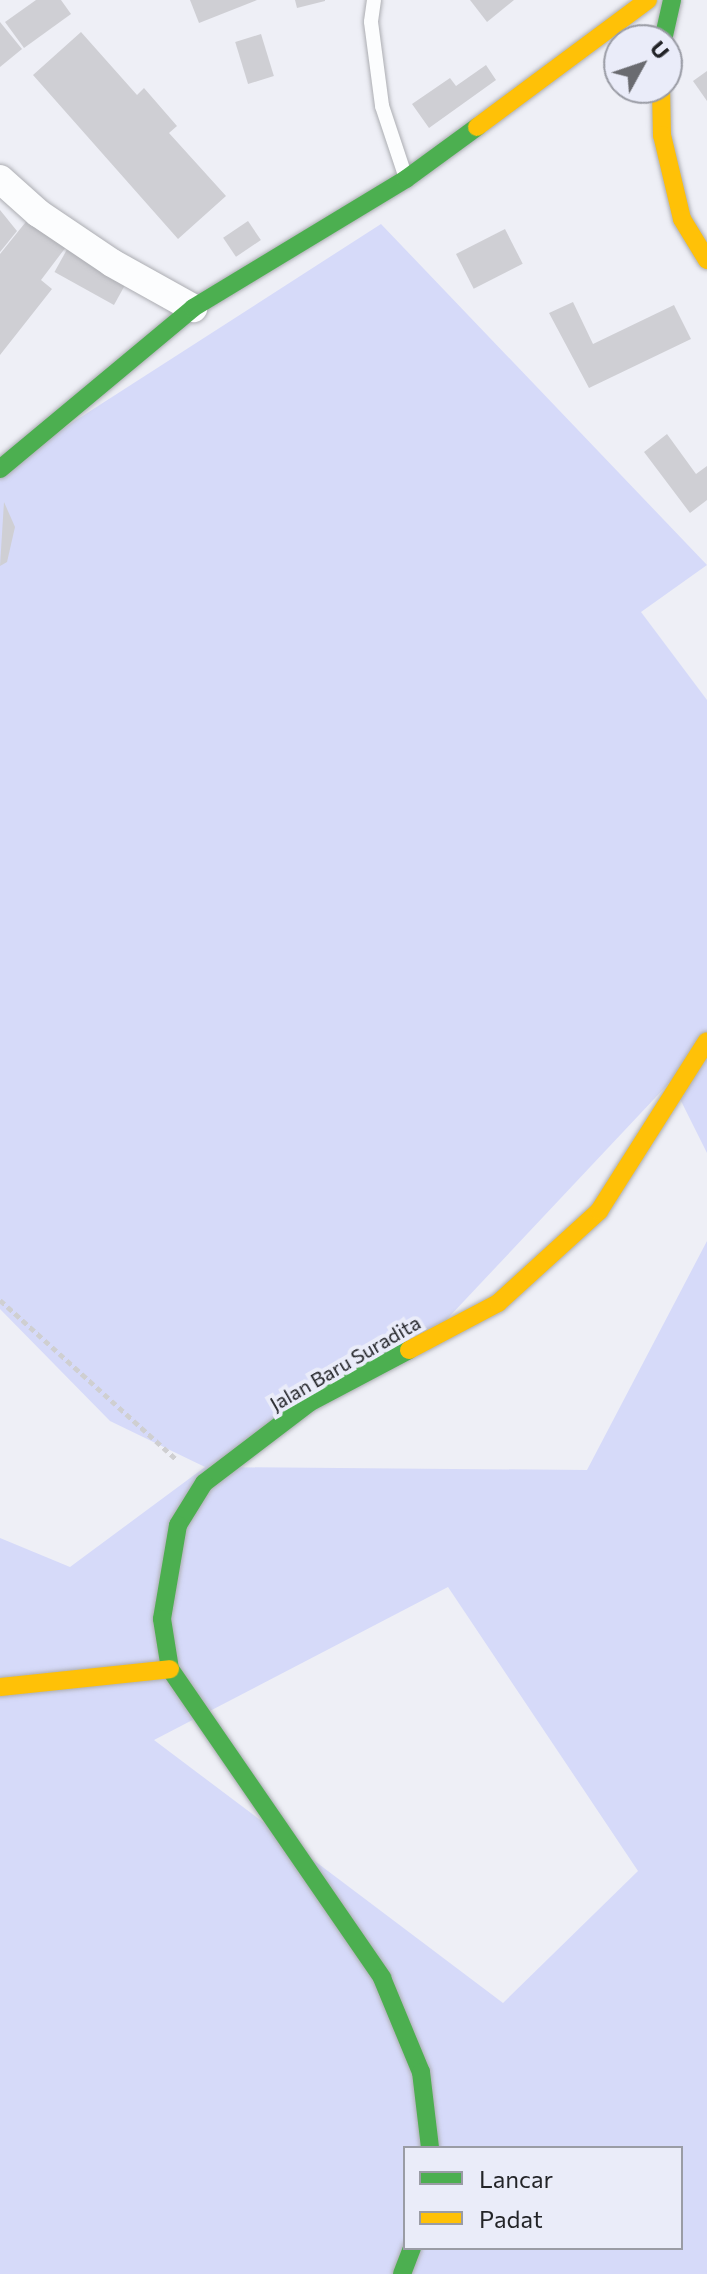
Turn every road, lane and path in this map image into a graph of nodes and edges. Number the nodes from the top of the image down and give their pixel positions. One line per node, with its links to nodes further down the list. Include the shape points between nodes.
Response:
1 (374, 0): 7 (lane, via 371,22 382,106)
2 (648, 0): 7 (main road)
3 (672, 0): 4 (main road)
4 (667, 24)
5 (661, 104): 8 (main road, via 662,135 682,219)
6 (0, 179): 9 (street, via 38,213 112,263)
7 (406, 179): 9 (main road)
8 (707, 260)
9 (193, 308): 10 (main road)
10 (0, 469)
11 (707, 1041): 13 (main road, Jalan Baru Suradita, via 599,1211 498,1303 309,1403)
12 (0, 1300): 13 (path)
13 (204, 1483): 14 (main road, Jalan Baru Suradita, via 178,1525 164,1585 162,1619)
14 (170, 1669): 15 (main road); 16 (main road, Jalan Baru Suradita, via 382,1978 421,2072)
15 (0, 1687)
16 (430, 2146)
17 (411, 2250): 18 (main road)
18 (402, 2274)

